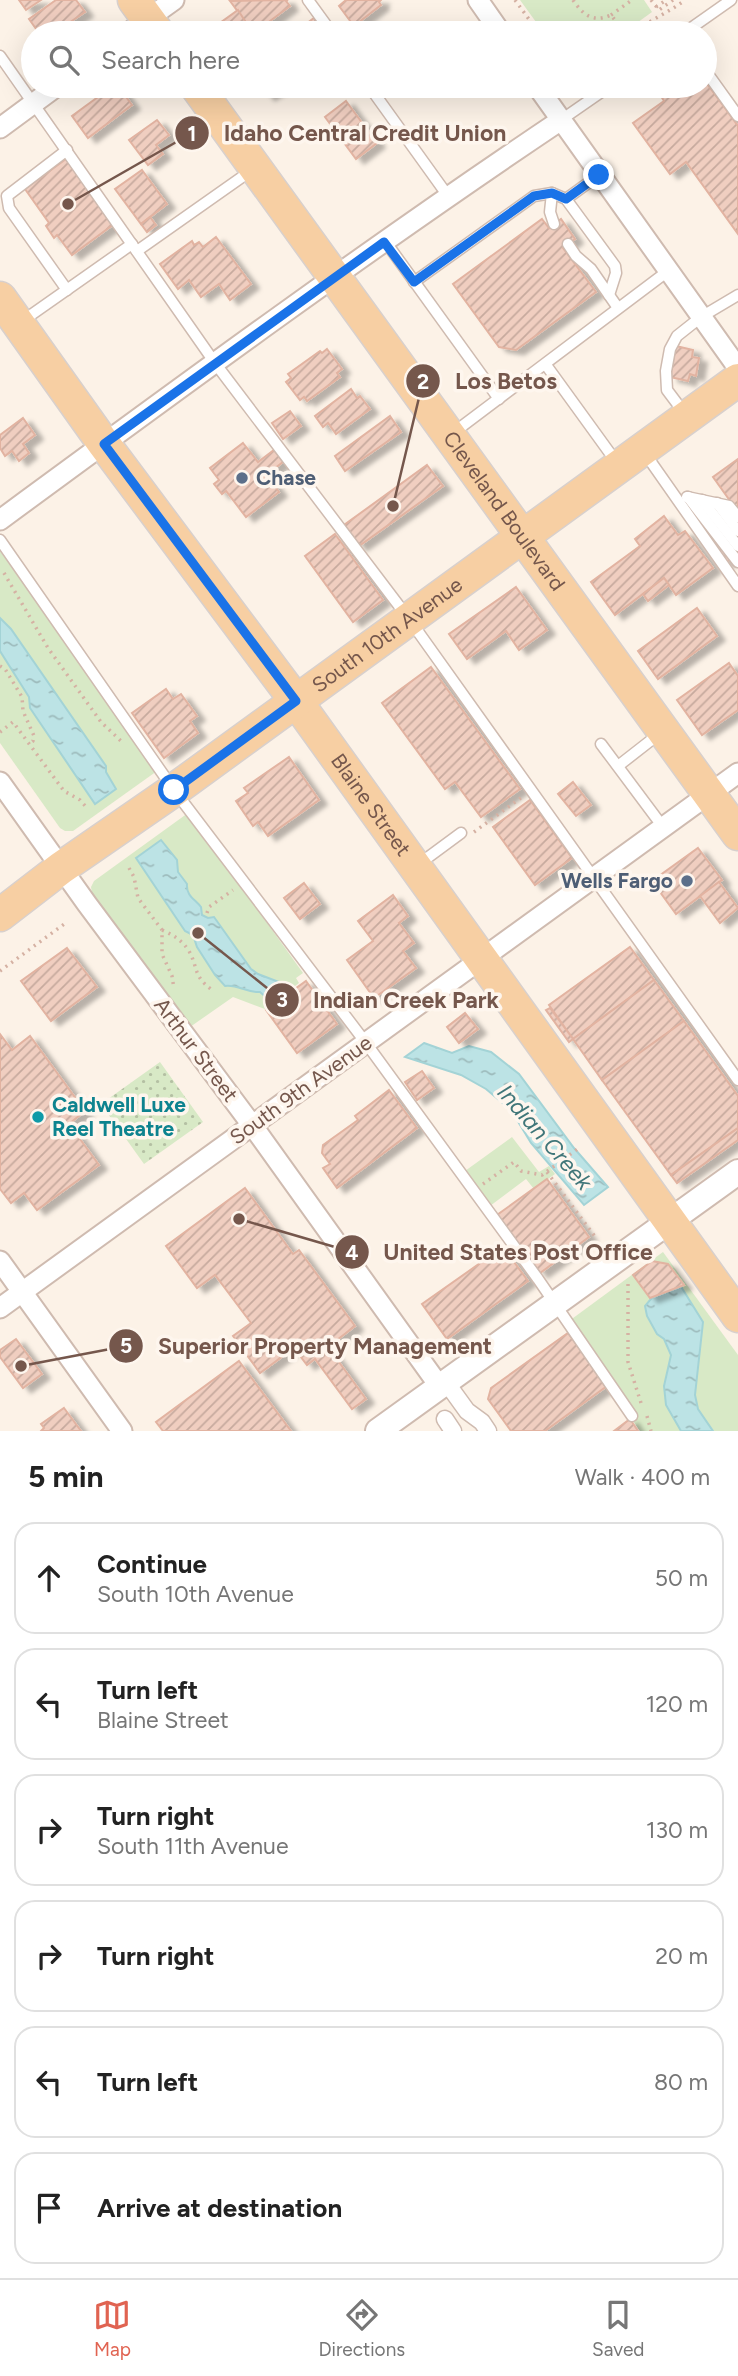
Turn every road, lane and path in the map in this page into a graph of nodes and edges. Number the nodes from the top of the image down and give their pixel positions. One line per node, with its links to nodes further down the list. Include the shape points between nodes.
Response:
1 (174, 0): 14 (street)
2 (308, 0): 15 (lane)
3 (478, 0): 16 (street)
4 (515, 0): 17 (path)
5 (573, 0): 13 (path, via 591,18)
6 (632, 0): 13 (path)
7 (651, 0): 12 (path)
8 (666, 0): 12 (path)
9 (673, 0): 12 (path, via 659,10)
10 (685, 0): 19 (path)
11 (731, 0): 20 (lane)
12 (656, 7)
13 (611, 15): 18 (path)
14 (142, 21)
15 (323, 21)
16 (493, 21)
17 (530, 21)
18 (616, 21)
19 (649, 21)
20 (701, 21)
21 (0, 56): 22 (lane)
22 (21, 85)
23 (717, 87): 31 (lane)
24 (30, 98): 30 (lane)
25 (41, 98): 30 (street)
26 (205, 98): 35 (main road, Cleveland Boulevard)
27 (378, 98): 38 (lane)
28 (545, 98): 32 (street)
29 (593, 98): 32 (lane)
30 (34, 103): 33 (street); 34 (lane)
31 (738, 116)
32 (561, 120): 36 (street); 38 (street)
33 (0, 128)
34 (67, 150): 43 (lane); 47 (lane, via 7,196 9,208)
35 (255, 168): 43 (lane); 45 (main road, Cleveland Boulevard)
36 (599, 175): 39 (lane); 44 (street)
37 (552, 193): 39 (lane); 40 (lane); 46 (lane, via 534,196)
38 (448, 196): 41 (street)
39 (566, 199): 48 (lane, via 615,266)
40 (554, 224)
41 (384, 242): 45 (street); 46 (lane)
42 (568, 244): 48 (lane)
43 (134, 248): 47 (lane); 54 (lane)
44 (668, 271): 51 (lane); 52 (street)
45 (335, 276): 54 (street); 60 (main road, Cleveland Boulevard)
46 (414, 282): 58 (lane)
47 (67, 290): 53 (lane)
48 (609, 295): 51 (lane)
49 (738, 295): 52 (lane)
50 (0, 298): 53 (main road, Blaine Street)
51 (618, 308): 55 (lane)
52 (701, 317): 56 (street); 59 (lane, via 677,336 666,371 667,390)
53 (18, 324): 61 (main road, Blaine Street)
54 (215, 363): 61 (street); 76 (lane)
55 (546, 365): 58 (lane); 62 (lane)
56 (738, 369)
57 (738, 380): 59 (main road, South 10th Avenue)
58 (499, 399): 60 (lane)
59 (687, 417): 62 (main road, South 10th Avenue)
60 (450, 436): 70 (main road, Cleveland Boulevard)
61 (104, 444): 68 (street); 78 (main road, Blaine Street)
62 (631, 458): 63 (lane); 70 (main road, South 10th Avenue)
63 (673, 494): 64 (lane); 75 (lane)
64 (688, 497): 65 (lane); 73 (lane)
65 (701, 499): 66 (lane); 72 (lane)
66 (717, 503): 67 (lane, via 729,506); 69 (lane)
67 (738, 517)
68 (0, 520)
69 (738, 531)
70 (523, 537): 76 (main road, South 10th Avenue); 79 (main road, Cleveland Boulevard)
71 (0, 540): 87 (lane)
72 (738, 546)
73 (738, 562)
74 (1, 568): 81 (path, via 48,648 101,722)
75 (738, 586)
76 (409, 620): 78 (main road, South 10th Avenue); 88 (lane)
77 (0, 666): 82 (path, via 22,697 34,736)
78 (296, 701): 87 (main road, South 10th Avenue); 94 (main road, Blaine Street)
79 (664, 731): 84 (lane); 89 (main road, Cleveland Boulevard)
80 (0, 732): 82 (path, via 13,722)
81 (123, 743)
82 (29, 744): 90 (path, via 64,790)
83 (601, 744): 84 (lane)
84 (618, 766): 91 (lane)
85 (738, 773): 89 (street, South 9th Avenue)
86 (0, 782): 95 (street, Arthur Street)
87 (174, 790): 95 (main road, South 10th Avenue); 107 (lane)
88 (532, 790): 93 (path); 97 (lane)
89 (709, 794): 91 (street, South 9th Avenue); 92 (main road, Cleveland Boulevard)
90 (88, 809)
91 (663, 827): 97 (street, South 9th Avenue)
92 (738, 834)
93 (463, 836): 94 (lane)
94 (415, 866): 103 (main road, Blaine Street)
95 (61, 868): 100 (main road, South 10th Avenue); 109 (street, Arthur Street)
96 (130, 868): 102 (path, via 138,898)
97 (594, 877): 103 (street, South 9th Avenue); 108 (lane)
98 (219, 900): 99 (path)
99 (207, 912)
100 (0, 915)
101 (67, 922): 104 (path)
102 (162, 930): 105 (path, via 187,948 198,976); 106 (path, via 162,954)
103 (482, 958): 107 (street, South 9th Avenue); 114 (main road, Blaine Street)
104 (0, 971)
105 (211, 989)
106 (174, 995)
107 (366, 1043): 109 (street, South 9th Avenue); 113 (lane)
108 (738, 1080)
109 (252, 1125): 118 (street, South 9th Avenue); 122 (street, Arthur Street)
110 (579, 1148): 111 (path)
111 (549, 1170): 113 (path, via 542,1175 520,1171 514,1162); 115 (path)
112 (738, 1172): 114 (street)
113 (474, 1191): 119 (lane)
114 (670, 1222): 119 (street); 121 (main road, Blaine Street)
115 (596, 1238)
116 (0, 1261): 118 (street)
117 (628, 1284): 127 (path, via 628,1362)
118 (23, 1291): 120 (street, South 9th Avenue); 124 (street)
119 (555, 1304): 122 (street); 123 (lane)
120 (0, 1308)
121 (738, 1316)
122 (443, 1385): 125 (street); 126 (street)
123 (632, 1416)
124 (122, 1431)
125 (379, 1431)
126 (488, 1431)
127 (651, 1431)

